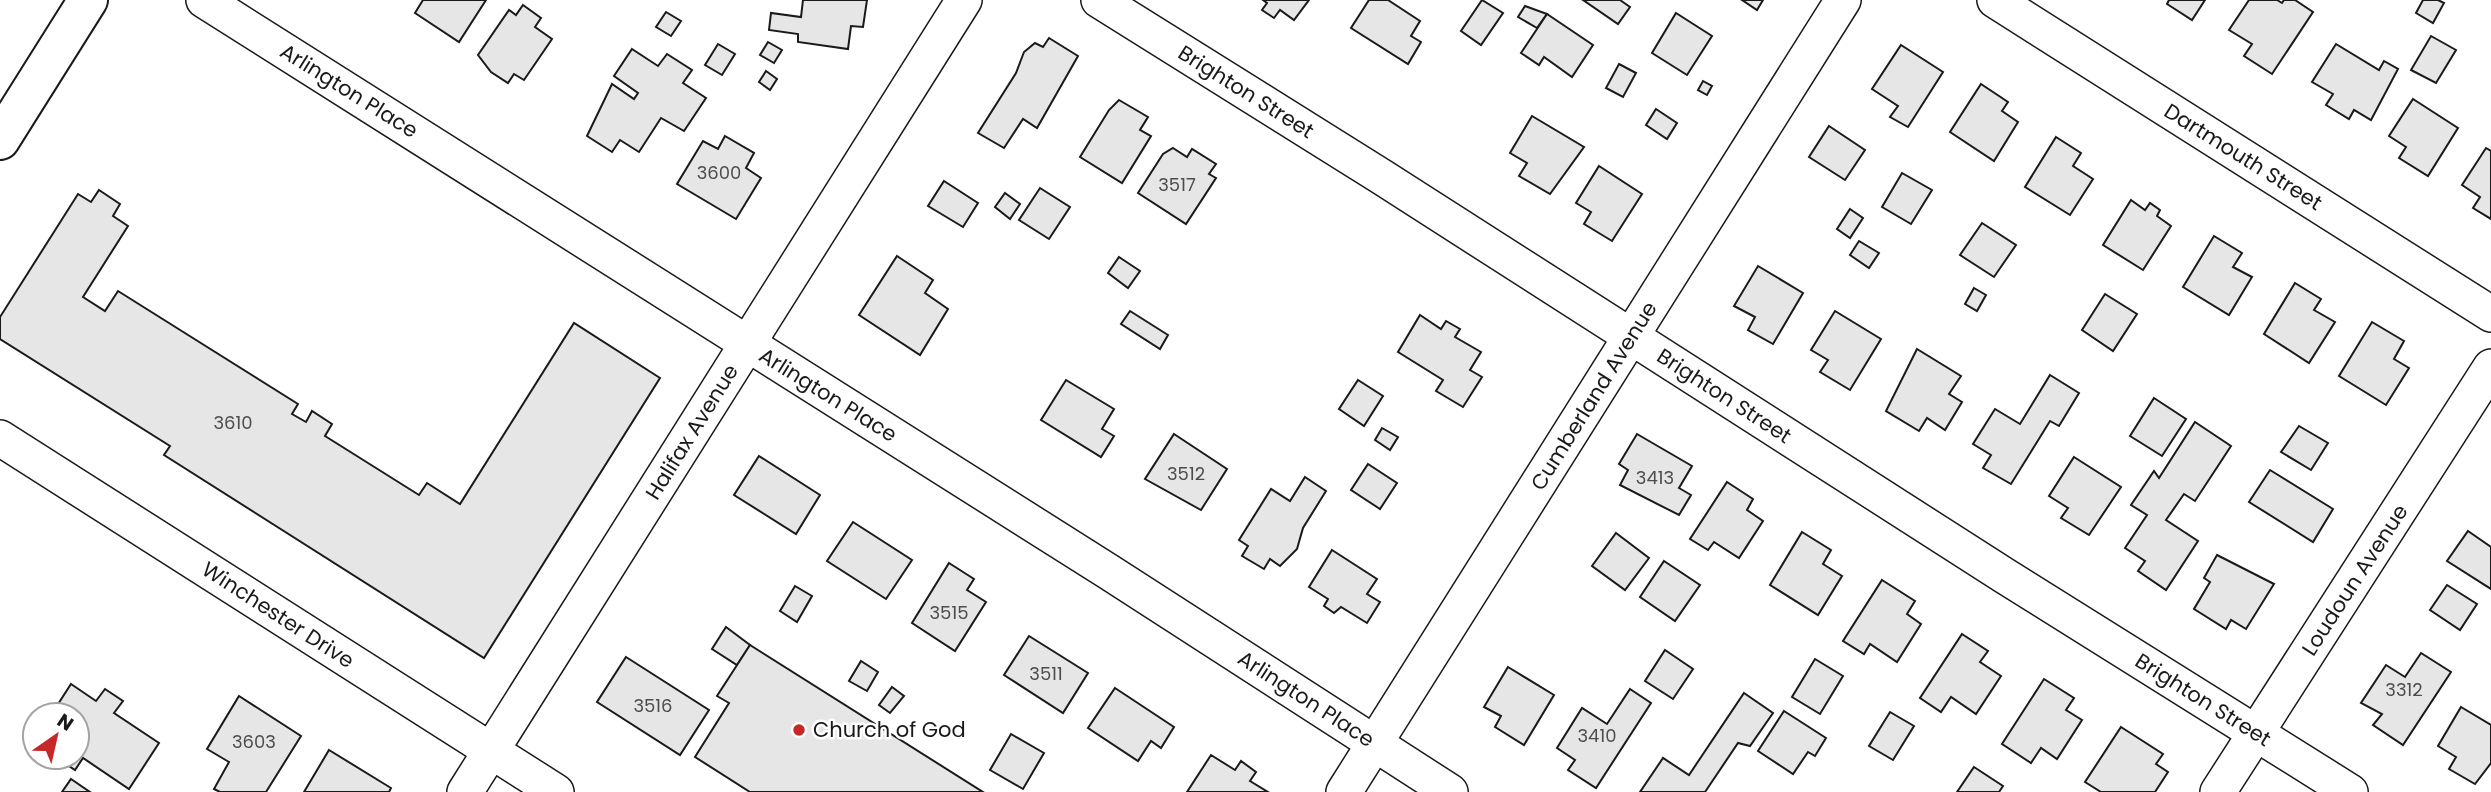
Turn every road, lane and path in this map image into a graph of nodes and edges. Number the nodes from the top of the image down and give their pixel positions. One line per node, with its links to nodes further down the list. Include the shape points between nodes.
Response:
1 (88, 0): 7 (street)
2 (204, 0): 10 (street, Arlington Place)
3 (964, 0): 10 (street, Halifax Avenue)
4 (1098, 0): 9 (street, Brighton Street)
5 (1843, 0): 9 (street, Cumberland Avenue)
6 (1995, 0): 8 (street, Dartmouth Street)
7 (0, 140)
8 (2491, 314)
9 (1631, 337): 13 (street, Brighton Street); 14 (street, Cumberland Avenue)
10 (748, 344): 14 (street, Arlington Place); 15 (street, Halifax Avenue)
11 (2491, 367): 13 (street, Loudoun Avenue)
12 (0, 438): 15 (street, Winchester Drive)
13 (2257, 733): 20 (street, Loudoun Avenue); 21 (street, Brighton Street)
14 (1375, 744): 18 (street, Cumberland Avenue); 19 (street, Arlington Place)
15 (491, 751): 16 (street, Halifax Avenue); 17 (street, Winchester Drive)
16 (465, 792)
17 (556, 792)
18 (1344, 792)
19 (1450, 792)
20 (2218, 792)
21 (2350, 792)

